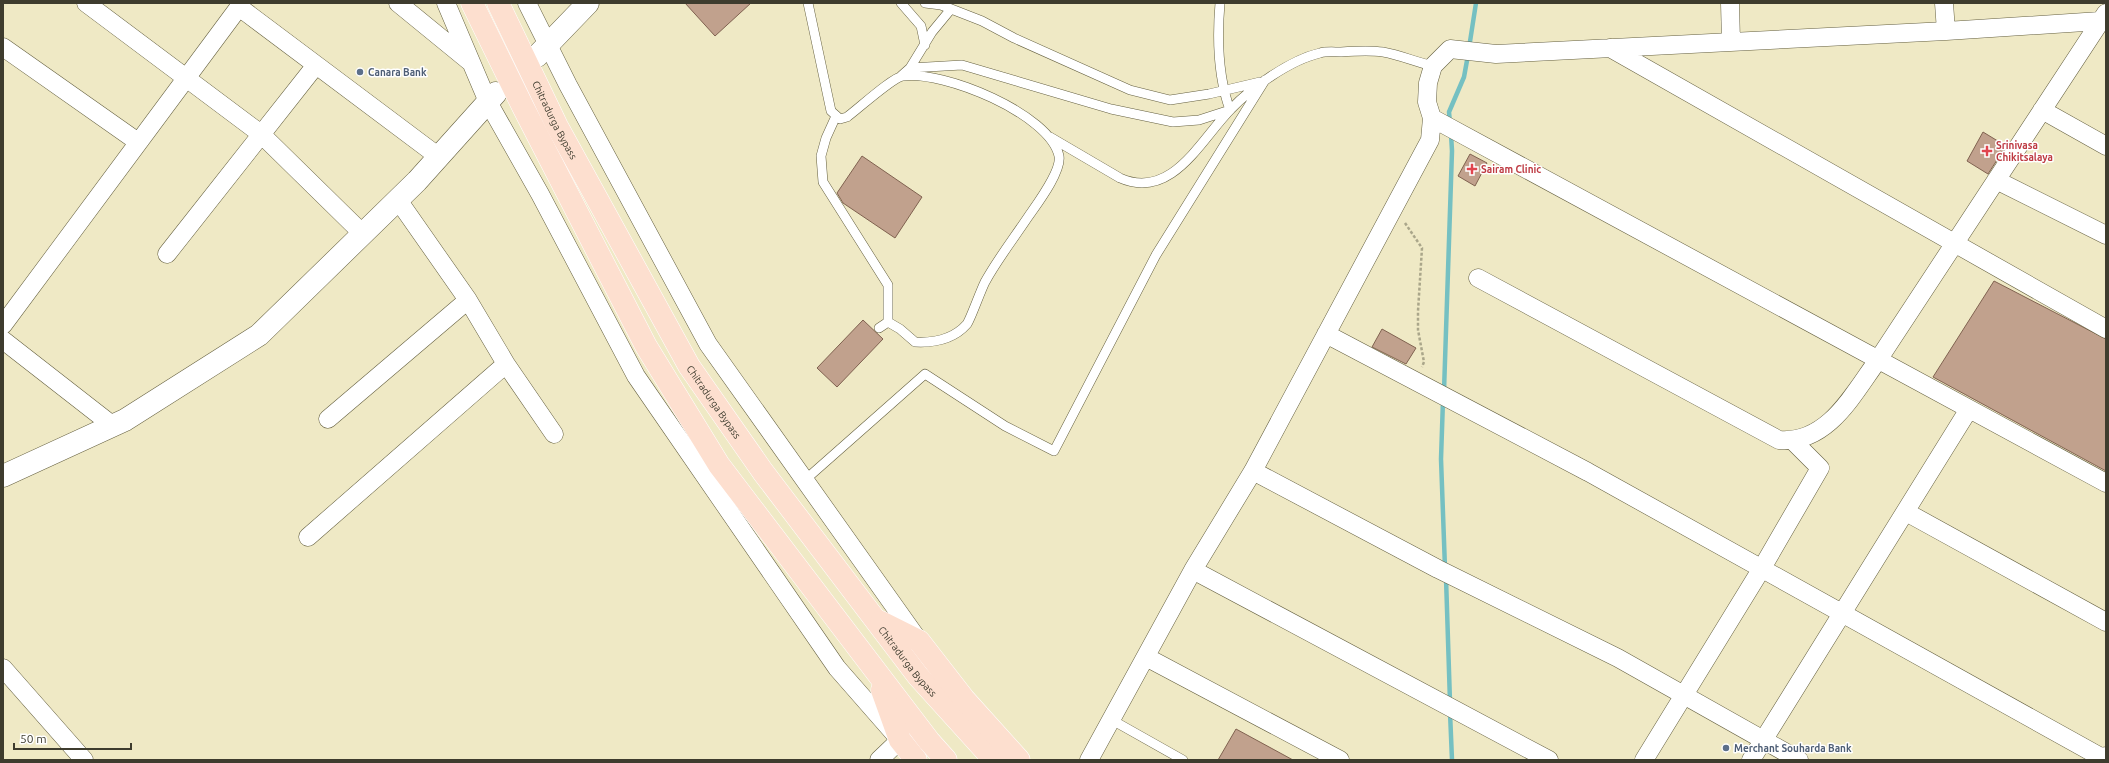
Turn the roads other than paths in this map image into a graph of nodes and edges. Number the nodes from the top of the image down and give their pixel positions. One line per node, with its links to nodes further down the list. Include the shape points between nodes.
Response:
1 (86, 3): 28 (street)
2 (398, 3): 23 (street)
3 (446, 3): 23 (street)
4 (472, 3): 76 (main road, via 646,346 719,465)
5 (498, 3): 71 (main road, Chitradurga Bypass, via 557,126 689,366 763,472)
6 (528, 3): 22 (street)
7 (588, 3): 22 (main road)
8 (808, 3): 34 (lane, via 831,111)
9 (901, 3): 19 (lane, via 921,26)
10 (925, 3): 15 (lane)
11 (1220, 3): 30 (lane, via 1218,28)
12 (1730, 3): 18 (street)
13 (1944, 3): 17 (street)
14 (236, 5): 24 (street); 28 (street)
15 (950, 9): 19 (lane); 30 (lane, via 982,21 1130,90 1170,100)
16 (2103, 17): 17 (street); 33 (street)
17 (1946, 31): 18 (street)
18 (1731, 42): 21 (street)
19 (925, 45): 26 (lane)
20 (3, 47): 38 (street)
21 (1610, 48): 25 (street, via 1496,54 1450,49); 45 (street)
22 (542, 49): 64 (street, via 708,344)
23 (470, 61): 31 (street)
24 (316, 65): 36 (street); 40 (street)
25 (1433, 66): 29 (lane, via 1383,52 1320,53); 35 (street, via 1428,83 1427,102)
26 (910, 68): 27 (lane); 32 (lane, via 962,65 1111,109 1173,122 1199,120)
27 (902, 76): 34 (lane, via 847,117 840,119); 37 (lane, via 944,78 971,88 1036,123)
28 (186, 77): 36 (street); 38 (street)
29 (1265, 80): 30 (lane); 32 (lane); 64 (lane, via 1156,255 1054,450 1005,426 925,374)
30 (1223, 91): 32 (lane)
31 (492, 97): 40 (main road); 79 (street, via 636,376 837,668)
32 (1230, 110): 37 (lane, via 1199,149 1168,177 1145,184 1120,178)
33 (2042, 110): 39 (street); 41 (street)
34 (836, 116): 49 (lane, via 821,156 823,182 888,285)
35 (1432, 118): 53 (street, via 1430,140); 55 (street)
36 (262, 134): 43 (street); 46 (street)
37 (1048, 136): 49 (lane, via 1060,157 1053,179 986,281 968,323 945,339 929,343 914,342)
38 (138, 142): 50 (street)
39 (2106, 146)
40 (438, 157): 42 (main road)
41 (1996, 180): 44 (street); 45 (street)
42 (398, 200): 43 (main road); 48 (street)
43 (363, 234): 59 (main road, via 259,335 124,420)
44 (2106, 235)
45 (1954, 243): 52 (street); 55 (street)
46 (167, 254)
47 (1478, 278): 61 (street, via 1779,440)
48 (468, 300): 56 (street); 58 (street)
49 (888, 322): 51 (lane)
50 (3, 325)
51 (879, 328)
52 (2106, 329)
53 (1326, 334): 62 (street); 68 (street, via 1588,472)
54 (3, 340): 59 (street)
55 (1878, 360): 57 (street); 61 (street, via 1828,424 1813,435)
56 (506, 364): 60 (street); 67 (street)
57 (1970, 409): 65 (street); 66 (street)
58 (328, 419)
59 (112, 425): 63 (main road)
60 (554, 434)
61 (1793, 441): 68 (street, via 1820,468)
62 (1253, 470): 69 (street); 77 (street, via 1438,569 1618,658)
63 (3, 476)
64 (805, 480): 73 (street)
65 (2106, 483)
66 (1906, 512): 70 (street); 72 (street)
67 (308, 537)
68 (1762, 568): 70 (street); 77 (street)
69 (1193, 570): 74 (street); 91 (street)
70 (1842, 613): 80 (street); 81 (street)
71 (876, 620): 73 (main road); 86 (main road, Chitradurga Bypass, via 918,676)
72 (2106, 622)
73 (919, 641): 87 (main road, via 964,700)
74 (1146, 657): 78 (street); 90 (street)
75 (3, 668): 82 (street)
76 (876, 671): 79 (main road); 85 (main road)
77 (1685, 696): 80 (street); 92 (street)
78 (1112, 720): 88 (street); 89 (lane)
79 (900, 740): 83 (street); 84 (main road)
80 (1763, 740): 93 (street); 94 (street)
81 (2105, 759)
82 (84, 760)
83 (879, 760)
84 (916, 760)
85 (946, 760)
86 (994, 760)
87 (1019, 760)
88 (1089, 760)
89 (1183, 760)
90 (1340, 760)
91 (1549, 760)
92 (1644, 760)
93 (1751, 760)
94 (1799, 760)

